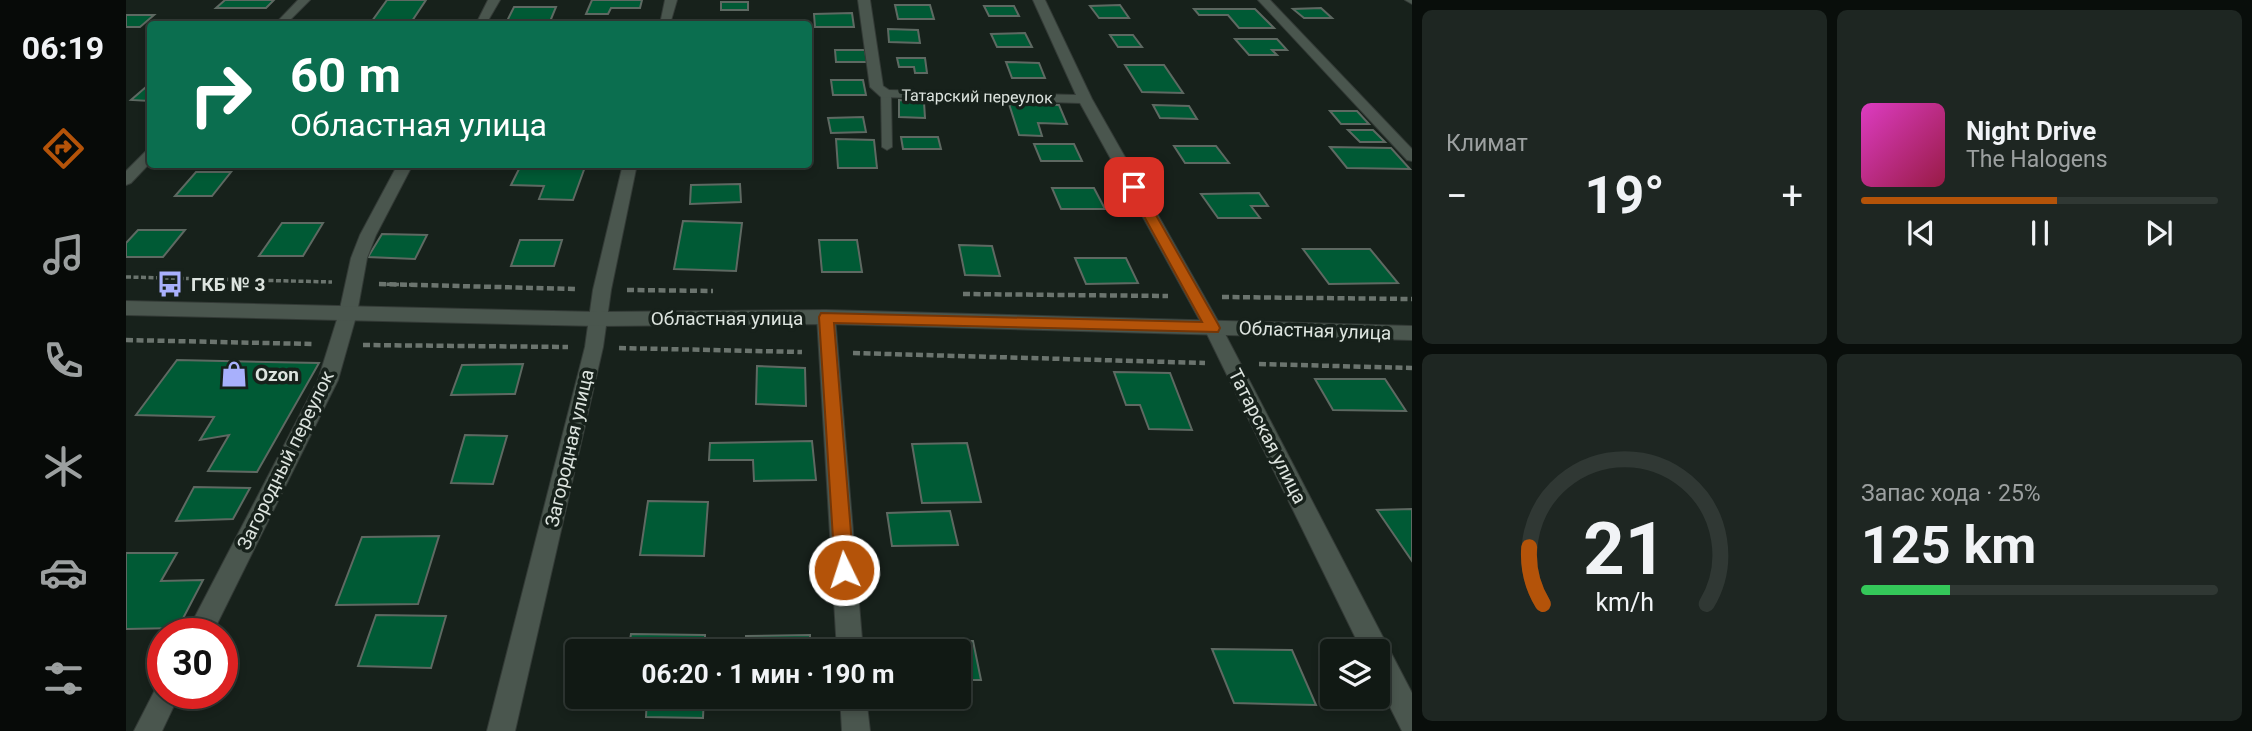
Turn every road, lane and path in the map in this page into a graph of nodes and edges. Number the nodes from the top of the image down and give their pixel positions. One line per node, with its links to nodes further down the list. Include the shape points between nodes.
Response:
1 (304, 0): 7 (street)
2 (494, 0): 8 (street)
3 (671, 0): 9 (street)
4 (864, 0): 10 (street, Татарский переулок, via 877,87)
5 (1039, 0): 11 (street, Татарская улица)
6 (1264, 0): 13 (street)
7 (282, 21)
8 (483, 21)
9 (666, 21)
10 (886, 94): 11 (street, Татарский переулок); 12 (lane)
11 (1085, 99): 21 (street, Татарская улица)
12 (887, 148)
13 (1412, 157)
14 (147, 158): 17 (street)
15 (404, 168): 24 (street, Загородный переулок, via 359,258)
16 (629, 168): 18 (street, Загородная улица)
17 (126, 180)
18 (602, 290): 19 (path); 26 (street, Загородная улица)
19 (726, 292)
20 (961, 294): 21 (path)
21 (1195, 297): 22 (path); 27 (street, Татарская улица)
22 (1412, 299)
23 (126, 308): 24 (street, Областная улица)
24 (348, 313): 26 (street, Областная улица); 30 (street, Загородный переулок)
25 (826, 317): 26 (street, Областная улица); 27 (street, Областная улица); 32 (street)
26 (598, 318): 31 (street, Загородная улица)
27 (1213, 328): 28 (street, Областная улица); 33 (street, Татарская улица)
28 (1412, 333)
29 (126, 340): 30 (path)
30 (338, 345): 31 (path); 35 (street, Загородный переулок, via 328,380)
31 (594, 347): 32 (path); 43 (street, Загородная улица)
32 (829, 353): 33 (path); 36 (street)
33 (1231, 364): 34 (path); 37 (street, Татарская улица)
34 (1412, 368)
35 (206, 618)
36 (849, 639)
37 (1370, 639)
38 (1390, 678): 41 (street, Татарская улица)
39 (159, 709): 42 (street)
40 (854, 709): 44 (street)
41 (1412, 721)
42 (148, 731)
43 (502, 731)
44 (856, 731)

